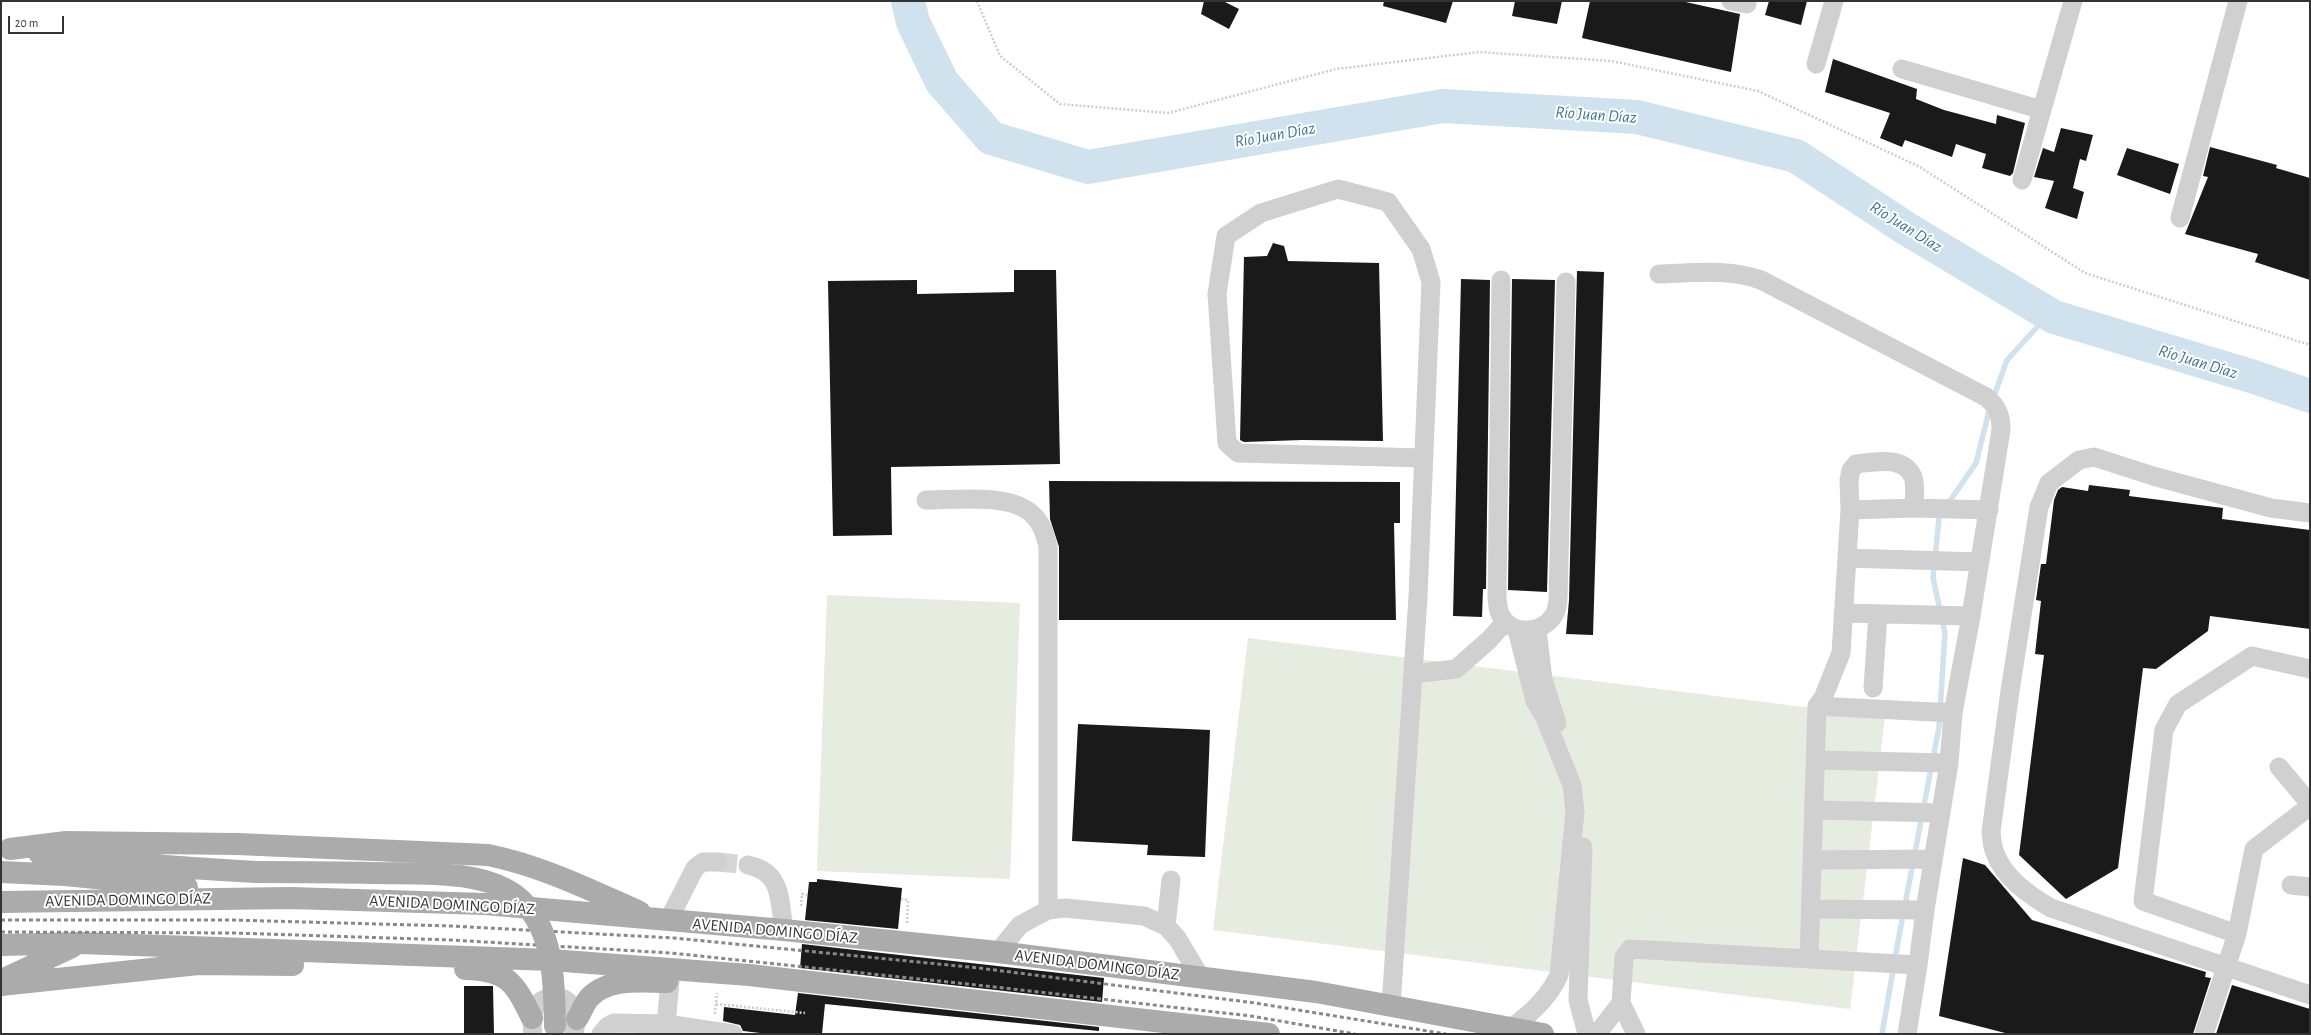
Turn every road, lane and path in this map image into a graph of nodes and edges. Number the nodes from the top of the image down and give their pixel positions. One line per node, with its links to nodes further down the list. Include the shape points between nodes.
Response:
1 (977, 1): 13 (path, via 1000,56 1060,104 1168,112 1336,69 1479,52 1611,61 1758,91 1920,167 2084,273)
2 (1834, 1): 5 (street)
3 (2073, 1): 7 (street)
4 (2238, 1): 9 (street)
5 (1816, 64)
6 (1902, 69): 7 (street)
7 (2042, 110): 8 (street)
8 (2022, 180)
9 (2180, 218)
10 (1659, 274): 18 (street, via 1729,272 1748,275 1986,398 2000,412 2001,426)
11 (1501, 280): 25 (street, via 1497,599 1500,614)
12 (1566, 282): 26 (street, via 1558,600 1555,614)
13 (2310, 345)
14 (1424, 458): 14 (street, via 1431,282 1421,249 1388,202 1338,189 1261,213 1226,236 1217,294 1227,443 1238,453); 27 (street)
15 (926, 500): 52 (street, via 1004,501 1032,513 1043,527 1048,547)
16 (1914, 508): 17 (street); 17 (street, via 1913,478 1908,470 1892,461 1856,464 1851,470 1849,480); 18 (street)
17 (1850, 510): 20 (street)
18 (1989, 510): 21 (street)
19 (2310, 513): 63 (street, via 2271,508 2094,457 2078,460 2049,483 2039,506 1993,816 1991,832 1994,853 2025,893 2050,908)
20 (1847, 558): 21 (street); 22 (street)
21 (1980, 562): 24 (street)
22 (1843, 613): 23 (street); 30 (street, via 1841,653 1823,698)
23 (1878, 614): 24 (street); 29 (street)
24 (1971, 616): 31 (street)
25 (1511, 626): 26 (street); 27 (street, via 1489,640 1456,669); 79 (street, via 1535,701 1545,718 1572,785 1575,812 1559,975 1553,988 1536,1007)
26 (1537, 630): 84 (street, via 1543,680 1585,796 1578,1000)
27 (1413, 674): 73 (street)
28 (2309, 675): 57 (street, via 2252,656 2178,704 2164,730 2143,901)
29 (1873, 688)
30 (1817, 706): 31 (street); 32 (street)
31 (1953, 713): 33 (street)
32 (1816, 760): 33 (street); 36 (street)
33 (1949, 763): 37 (street)
34 (2279, 767): 35 (street)
35 (2310, 805): 57 (street, via 2254,849)
36 (1815, 810): 37 (street); 40 (street)
37 (1941, 813): 39 (street)
38 (5, 848): 54 (main road, via 66,842 237,844 488,855 520,861 548,871); 78 (main road, bridge, via 84,860 256,872 448,874 494,884 521,900 540,928 550,954)
39 (1933, 859): 40 (street); 53 (street)
40 (1813, 860): 51 (street)
41 (718, 862): 54 (street, via 703,862 695,868)
42 (748, 865): 56 (street, via 762,868 770,874 777,885)
43 (1, 872): 47 (main road, via 65,875)
44 (1171, 880): 55 (street)
45 (2291, 885): 46 (street)
46 (2310, 887)
47 (291, 898): 50 (main road, AVENIDA DOMINGO DÍAZ); 54 (main road, AVENIDA DOMINGO DÍAZ, via 478,904)
48 (900, 899): 49 (path)
49 (908, 900)
50 (1, 902)
51 (1811, 909): 53 (street); 61 (street)
52 (1048, 910): 55 (street, via 1065,908 1144,916); 60 (street, via 1020,925)
53 (1925, 910): 62 (street)
54 (662, 920): 56 (main road, AVENIDA DOMINGO DÍAZ)
55 (1166, 926): 65 (street, via 1177,938)
56 (784, 930): 60 (main road, AVENIDA DOMINGO DÍAZ)
57 (2237, 934): 63 (street)
58 (80, 943): 59 (main road); 64 (main road, via 543,959); 67 (main road)
59 (1, 945)
60 (998, 952): 65 (main road, AVENIDA DOMINGO DÍAZ)
61 (1809, 959): 62 (street); 71 (street, via 1630,949 1624,957)
62 (1918, 965): 87 (street)
63 (2226, 967): 70 (street); 88 (street)
64 (749, 975): 66 (main road); 82 (main road)
65 (1200, 978): 73 (main road, AVENIDA DOMINGO DÍAZ, via 1316,992)
66 (718, 980): 68 (main road, via 699,984); 72 (path)
67 (1, 981)
68 (670, 982): 76 (street); 78 (main road, via 616,983 602,988 589,998)
69 (1, 985): 77 (main road, via 198,964 484,969 502,975 513,985)
70 (2310, 995)
71 (1621, 1003): 85 (street); 86 (street)
72 (716, 1004): 74 (path); 75 (path)
73 (1391, 1006): 79 (main road, AVENIDA DOMINGO DÍAZ)
74 (805, 1013)
75 (715, 1019)
76 (666, 1024): 80 (street, via 614,1023); 81 (street)
77 (532, 1026): 78 (street, via 536,1006 540,1001 560,997 572,1005)
78 (565, 1028)
79 (1511, 1028): 83 (main road, AVENIDA DOMINGO DÍAZ)
80 (601, 1034)
81 (733, 1034)
82 (1269, 1034)
83 (1543, 1034)
84 (1587, 1034)
85 (1598, 1034)
86 (1636, 1034)
87 (1907, 1034)
88 (2204, 1034)

